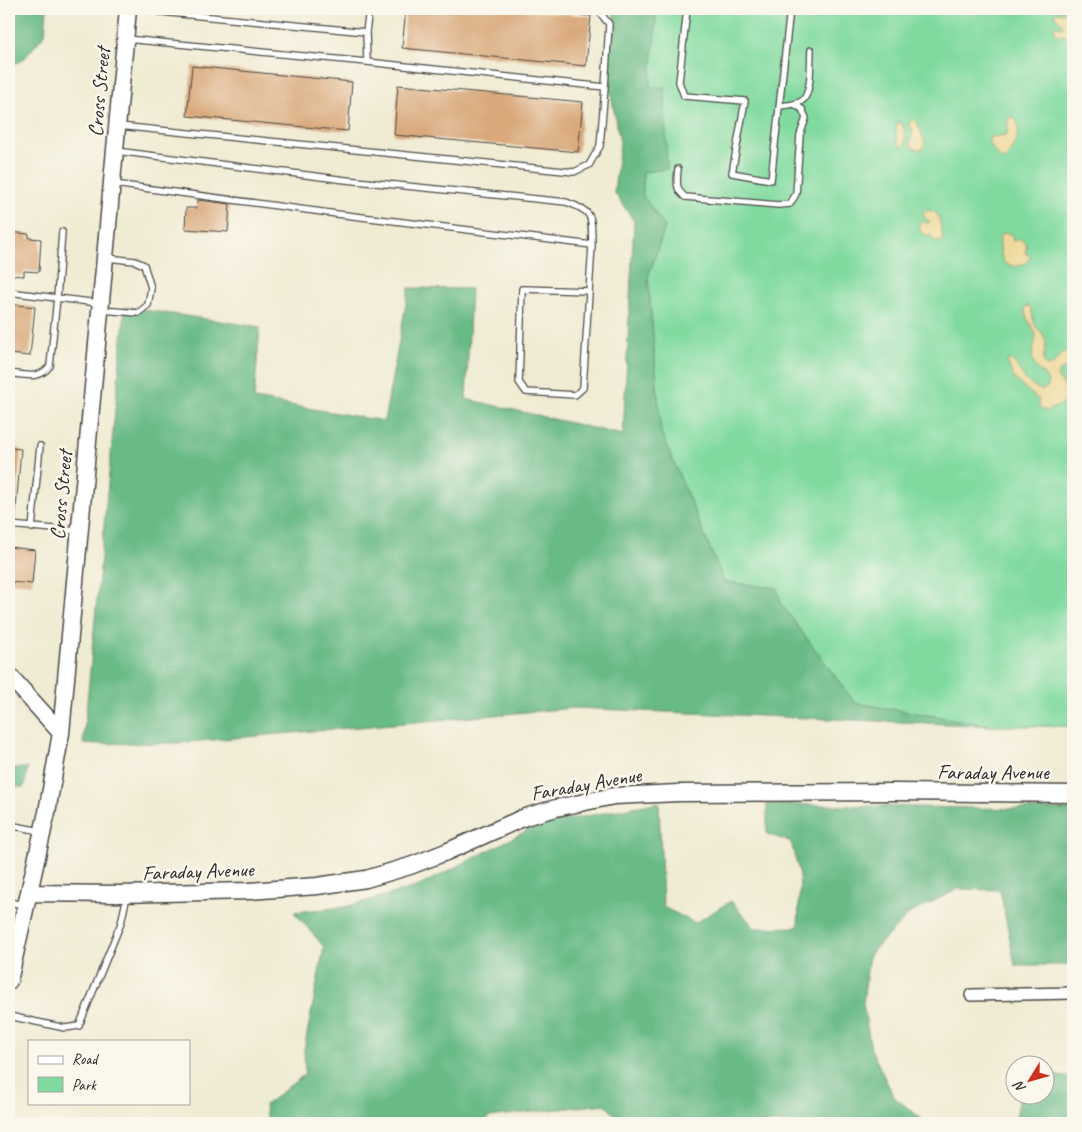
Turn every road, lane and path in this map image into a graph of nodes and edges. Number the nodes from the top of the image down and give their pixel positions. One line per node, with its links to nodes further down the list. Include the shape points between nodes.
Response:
1 (128, 9): 8 (street, Cross Street)
2 (369, 9): 7 (lane)
3 (597, 9): 11 (lane, via 609,24)
4 (687, 9): 13 (lane, via 679,82 684,96 745,100 732,173 771,180)
5 (790, 9): 13 (lane)
6 (160, 12): 7 (lane)
7 (366, 32): 10 (lane)
8 (125, 39): 10 (lane); 14 (street, Cross Street)
9 (811, 50): 12 (lane, via 809,91 803,100)
10 (367, 62): 11 (lane)
11 (605, 87): 14 (lane, via 600,146 589,165 574,172)
12 (794, 104): 13 (lane); 16 (lane, via 802,108 806,118 800,135 796,194 790,204 778,206 685,197 677,186)
13 (780, 106)
14 (117, 126): 15 (street, Cross Street)
15 (115, 150): 17 (street, Cross Street); 19 (lane, via 346,180 566,202 583,208 591,218)
16 (678, 169)
17 (112, 184): 19 (lane); 20 (street, Cross Street)
18 (62, 232): 23 (lane)
19 (592, 244): 21 (lane)
20 (105, 258): 24 (street, Cross Street); 24 (lane, via 144,265 151,288 148,305 138,313)
21 (589, 291): 21 (lane, via 583,388 574,395 526,392 519,382 522,289)
22 (9, 292): 23 (lane)
23 (57, 298): 24 (lane); 25 (lane, via 50,366 36,376)
24 (100, 307): 29 (street, Cross Street)
25 (9, 373)
26 (40, 446): 28 (lane)
27 (9, 526): 28 (lane)
28 (32, 528): 29 (lane)
29 (79, 531): 31 (street, Cross Street)
30 (9, 675): 31 (street)
31 (62, 733): 34 (street, Cross Street)
32 (1073, 794): 35 (street, Faraday Avenue, via 896,792 614,796 525,817 446,852 366,879 259,890)
33 (9, 825): 34 (lane)
34 (43, 832): 36 (street, Cross Street)
35 (128, 894): 36 (street, Faraday Avenue); 41 (lane, via 121,922 79,1026 65,1028)
36 (27, 899): 37 (lane); 38 (street, Cross Street)
37 (9, 902)
38 (9, 979)
39 (1073, 993): 40 (street)
40 (971, 995)
41 (9, 1016)

